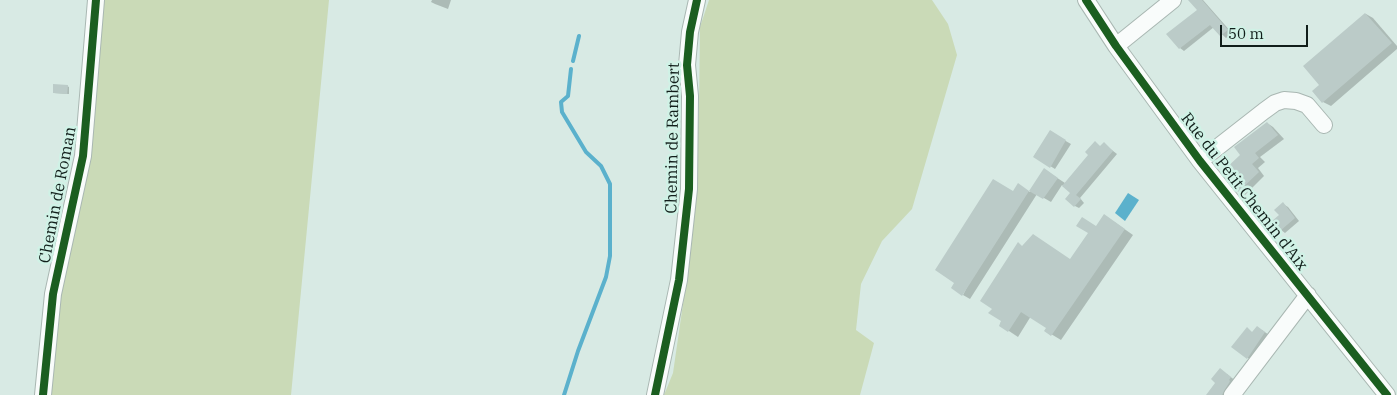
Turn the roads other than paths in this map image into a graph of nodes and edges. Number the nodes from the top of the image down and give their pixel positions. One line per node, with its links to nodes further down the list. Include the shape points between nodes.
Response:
1 (96, 0): 9 (street, Chemin de Roman, via 82,156 52,294)
2 (697, 0): 10 (street, Chemin de Rambert, via 690,32 688,65 689,189 679,280)
3 (1086, 0): 5 (street, Rue du Petit Chemin d'Aix)
4 (1173, 0): 5 (street)
5 (1116, 46): 7 (street, Rue du Petit Chemin d'Aix)
6 (1324, 125): 7 (street, via 1307,105 1284,100 1275,103)
7 (1200, 161): 8 (street, Rue du Petit Chemin d'Aix)
8 (1308, 295): 11 (street); 12 (street, Rue du Petit Chemin d'Aix)
9 (43, 395)
10 (655, 395)
11 (1232, 395)
12 (1387, 395)

